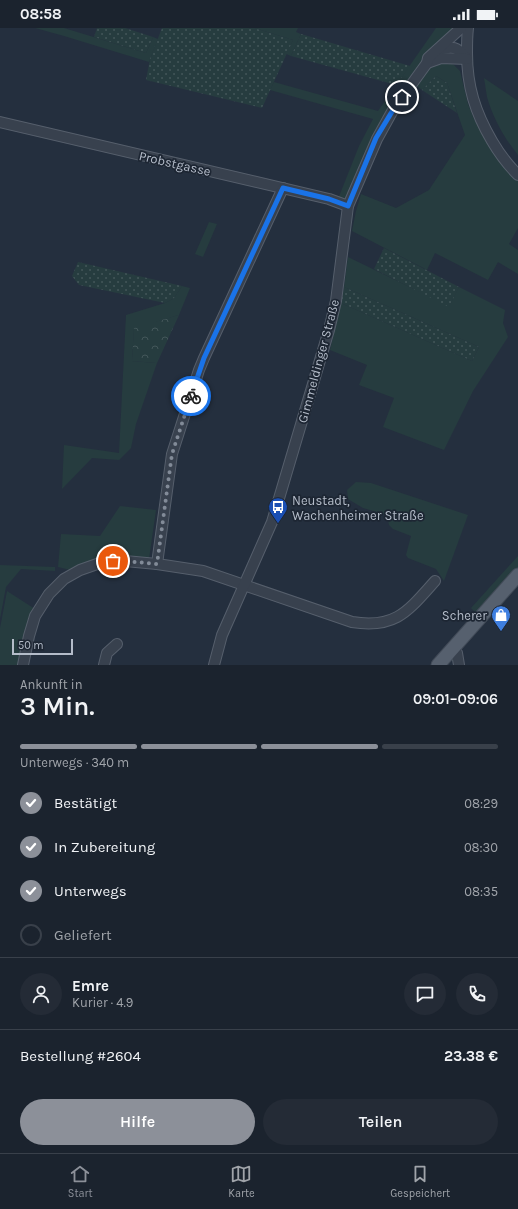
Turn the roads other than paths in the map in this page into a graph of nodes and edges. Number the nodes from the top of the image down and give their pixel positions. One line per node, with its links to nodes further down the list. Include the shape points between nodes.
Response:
1 (461, 28): 3 (street, Gimmeldinger Straße)
2 (468, 28): 4 (street)
3 (437, 50): 4 (street, via 457,49); 5 (street, Gimmeldinger Straße, via 428,58)
4 (467, 59): 5 (street, via 441,58); 7 (street, via 470,88 479,117 494,145)
5 (427, 63): 9 (street, Gimmeldinger Straße, via 376,138)
6 (0, 122): 8 (street, Probstgasse)
7 (518, 175)
8 (283, 188): 9 (street, Probstgasse); 10 (street, via 204,358 172,454)
9 (348, 206): 13 (street, Gimmeldinger Straße, via 336,301 329,330 272,522)
10 (157, 564): 13 (street, via 203,571); 16 (street, via 125,561 100,563 64,579 49,594 35,616)
11 (518, 575): 15 (main road)
12 (435, 581): 13 (street, via 402,615 374,624 352,622)
13 (244, 585): 18 (street, Gimmeldinger Straße, via 222,635)
14 (117, 644): 17 (street, via 107,653)
15 (454, 648): 19 (main road); 20 (street)
16 (23, 665)
17 (104, 665)
18 (214, 665)
19 (438, 665)
20 (459, 665)

